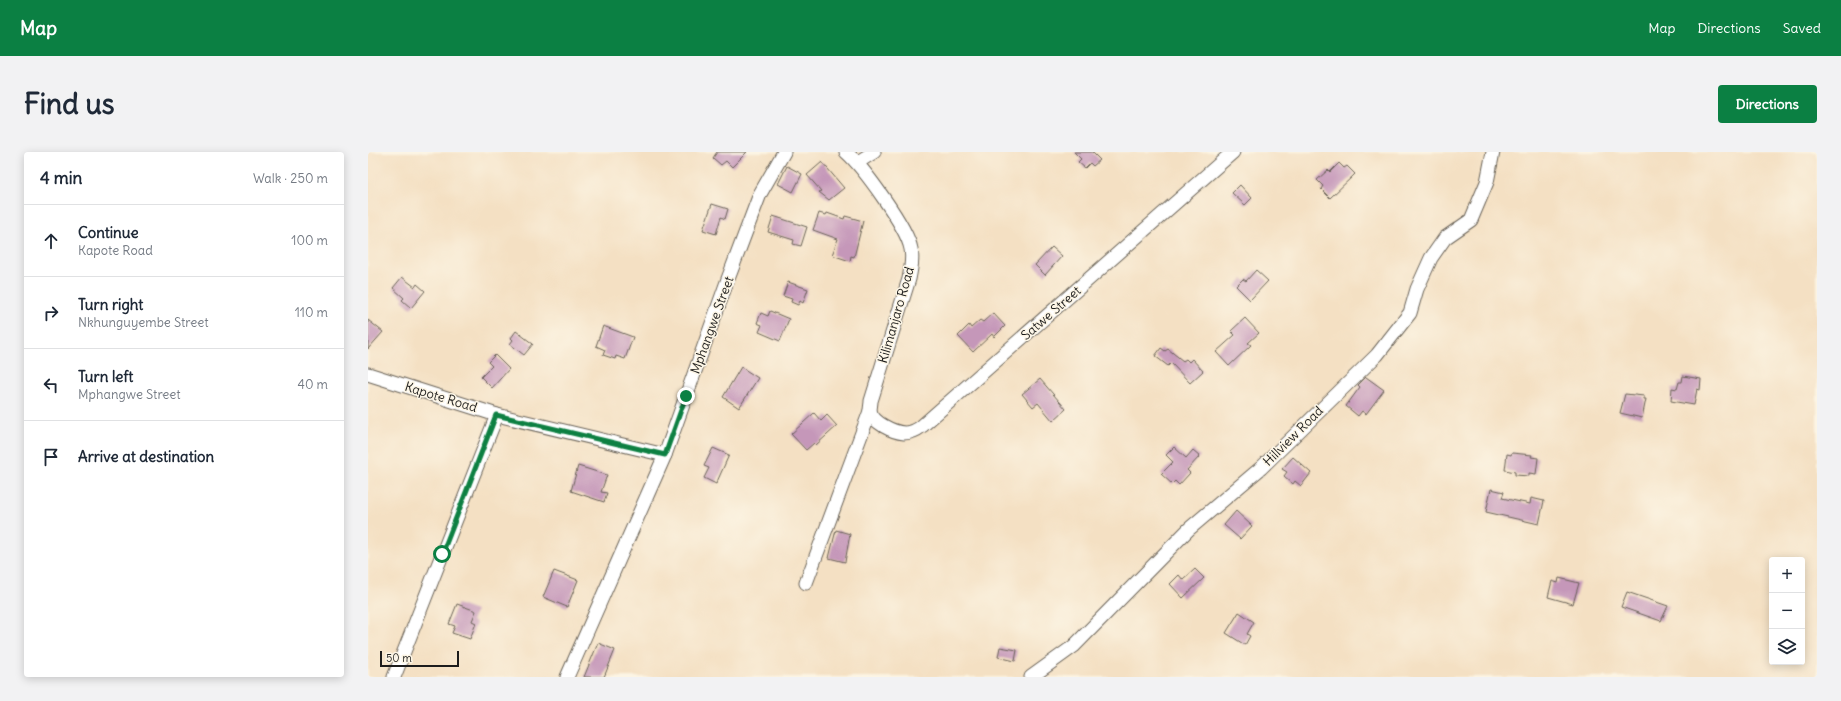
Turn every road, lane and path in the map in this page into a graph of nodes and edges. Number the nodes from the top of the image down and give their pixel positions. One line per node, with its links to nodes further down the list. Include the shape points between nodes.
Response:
1 (784, 152): 10 (street, Mphangwe Street, via 760,194)
2 (846, 152): 6 (street, Kilimanjaro Road)
3 (874, 152): 6 (street)
4 (1233, 152): 8 (street, Satwe Street, via 922,426 904,433 887,428 876,420)
5 (1494, 152): 14 (street, Hillview Road, via 1487,182 1470,220 1445,238 1436,251 1417,289 1410,313 1377,355 1261,468 1189,529 1074,646)
6 (858, 162): 8 (street, Kilimanjaro Road, via 904,230 911,249 912,264)
7 (368, 374): 9 (street, Kapote Road)
8 (871, 406): 11 (street, Kilimanjaro Road)
9 (496, 415): 10 (street, Kapote Road); 12 (street)
10 (665, 455): 13 (street, Mphangwe Street)
11 (806, 583)
12 (394, 677)
13 (567, 677)
14 (1031, 677)

